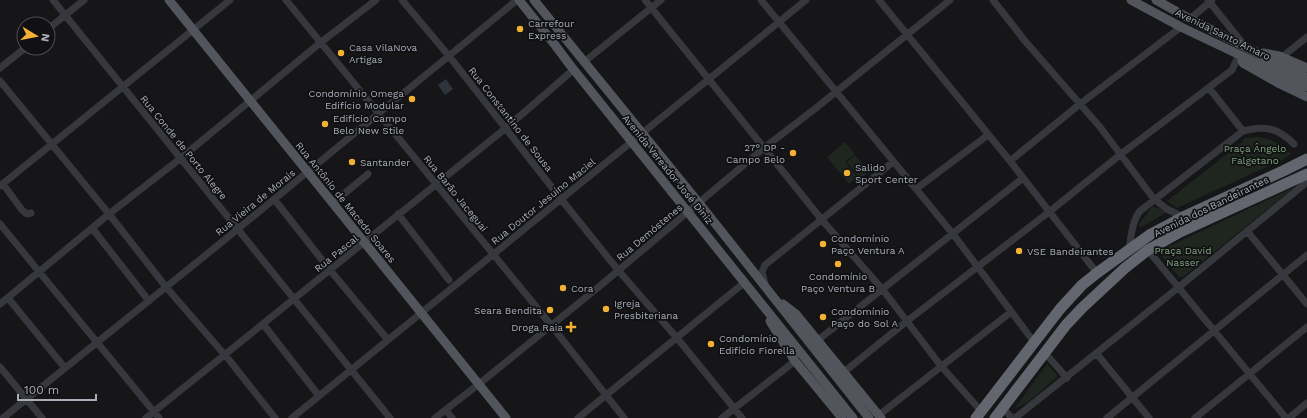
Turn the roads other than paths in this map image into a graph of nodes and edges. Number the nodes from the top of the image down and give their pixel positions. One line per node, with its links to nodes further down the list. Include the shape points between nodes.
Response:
1 (53, 0): 22 (street, Rua Conde de Porto Alegre)
2 (84, 0): 22 (street)
3 (169, 0): 27 (main road, Rua Antônio de Macedo Soares)
4 (230, 0): 27 (street)
5 (286, 0): 30 (street, Rua Barão Jaceguai)
6 (376, 0): 30 (street)
7 (402, 0): 34 (street, Rua Constantino de Sousa)
8 (518, 0): 20 (street, Rua Vieira de Morais); 39 (main road, Avenida Vereador José Diniz)
9 (534, 0): 36 (main road, Avenida Vereador José Diniz)
10 (645, 0): 21 (street)
11 (661, 0): 21 (street)
12 (761, 0): 24 (street)
13 (806, 0): 24 (street, Rua Doutor Jesuíno Maciel)
14 (878, 0): 28 (street)
15 (950, 0): 28 (street, Rua Demóstenes)
16 (993, 0): 50 (street)
17 (1131, 0): 26 (main road, Avenida Santo Amaro)
18 (1156, 0): 23 (main road, Avenida Santo Amaro)
19 (1210, 1): 23 (street); 31 (street)
20 (509, 2): 34 (street, Rua Vieira de Morais)
21 (651, 8): 36 (street); 42 (street)
22 (66, 15): 25 (street); 44 (street, Rua Conde de Porto Alegre)
23 (1190, 19): 31 (main road, Avenida Santo Amaro)
24 (779, 22): 42 (street, Rua Doutor Jesuíno Maciel); 47 (street)
25 (56, 23)
26 (1181, 27): 31 (main road, Avenida Santo Amaro); 50 (street)
27 (193, 30): 44 (street); 49 (main road, Rua Antônio de Macedo Soares)
28 (907, 35): 47 (street, Rua Demóstenes); 55 (street)
29 (1307, 37): 35 (street)
30 (320, 43): 49 (street); 51 (street, Rua Barão Jaceguai)
31 (1242, 53): 32 (main road, Avenida Santo Amaro); 40 (main road, Avenida Santo Amaro); 46 (street, via 1234,68); 48 (main road, via 1243,63)
32 (1258, 53): 35 (main road); 40 (main road, Avenida Santo Amaro)
33 (16, 55): 37 (street)
34 (449, 56): 51 (street, Rua Vieira de Morais); 52 (street, Rua Constantino de Sousa)
35 (1282, 57): 38 (main road)
36 (584, 62): 54 (main road, Avenida Vereador José Diniz)
37 (0, 68)
38 (1307, 68)
39 (574, 70): 52 (street, Rua Pascal); 56 (main road, Avenida Vereador José Diniz)
40 (1285, 72): 41 (main road); 45 (main road)
41 (1307, 78)
42 (709, 79): 54 (street, Rua Doutor Jesuíno Maciel); 59 (street)
43 (0, 81): 57 (street)
44 (122, 87): 57 (street); 62 (street, Rua Conde de Porto Alegre)
45 (1307, 87)
46 (1209, 88): 53 (street); 61 (street)
47 (836, 93): 59 (street, Rua Demóstenes); 65 (street)
48 (1307, 96)
49 (251, 100): 62 (street); 67 (main road, Rua Antônio de Macedo Soares)
50 (1080, 104): 61 (street); 64 (street)
51 (378, 114): 67 (street, Rua Vieira de Morais); 72 (street, Rua Barão Jaceguai)
52 (506, 128): 72 (street, Rua Pascal); 76 (street, Rua Constantino de Sousa)
53 (1243, 131): 58 (street, via 1259,128 1274,130); 77 (street)
54 (642, 133): 56 (street, Rua Doutor Jesuíno Maciel); 79 (main road, Avenida Vereador José Diniz)
55 (988, 135): 64 (street); 74 (street)
56 (631, 142): 76 (street, Rua Doutor Jesuíno Maciel); 81 (main road, Avenida Vereador José Diniz)
57 (52, 144): 73 (street); 83 (street)
58 (1294, 144)
59 (764, 148): 79 (street, Rua Demóstenes); 86 (street)
60 (1307, 151): 66 (highway)
61 (1121, 154): 77 (street); 82 (street)
62 (181, 158): 83 (street); 89 (street, Rua Conde de Porto Alegre)
63 (1307, 159): 66 (highway, Avenida dos Bandeirantes)
64 (1010, 161): 70 (street)
65 (893, 162): 74 (street); 86 (street)
66 (1283, 171): 85 (highway, Avenida dos Bandeirantes)
67 (308, 172): 75 (street, Rua Vieira de Morais); 78 (main road, Rua Antônio de Macedo Soares)
68 (368, 174): 78 (street)
69 (1307, 174): 126 (highway, Avenida dos Bandeirantes, via 1180,232 1148,250 1082,308)
70 (1023, 178): 82 (street); 91 (street)
71 (1307, 182): 90 (street)
72 (436, 183): 84 (street, Rua Pascal); 95 (street, Rua Barão Jaceguai)
73 (1, 185): 80 (street, via 26,214)
74 (916, 189): 91 (street)
75 (274, 199): 89 (street, Rua Vieira de Morais); 98 (street)
76 (561, 199): 95 (street, Rua Doutor Jesuíno Maciel); 99 (street, Rua Constantino de Sousa)
77 (1154, 199): 85 (street, via 1166,209); 93 (street, via 1136,217)
78 (333, 203): 92 (main road, Rua Antônio de Macedo Soares)
79 (699, 203): 81 (street, Rua Demóstenes); 108 (main road, Avenida Vereador José Diniz)
80 (31, 212)
81 (688, 212): 99 (street, Rua Demóstenes); 104 (main road, Avenida Vereador José Diniz)
82 (1049, 212): 97 (street); 101 (street)
83 (109, 214): 88 (street); 105 (street)
84 (398, 214): 92 (street, Rua Pascal); 103 (street)
85 (1183, 217): 93 (highway, Avenida dos Bandeirantes)
86 (822, 220): 107 (street); 108 (street, via 765,265 762,276)
87 (0, 224): 100 (street)
88 (92, 228): 100 (street); 111 (street)
89 (238, 229): 105 (street, Rua Vieira de Morais); 110 (street, Rua Conde de Porto Alegre)
90 (1248, 231): 102 (street); 106 (street)
91 (953, 234): 97 (street); 107 (street)
92 (364, 242): 98 (street, Rua Pascal); 115 (main road, Rua Antônio de Macedo Soares)
93 (1128, 250): 101 (highway, Avenida dos Bandeirantes)
94 (1151, 254): 106 (street)
95 (493, 255): 115 (street, Rua Doutor Jesuíno Maciel); 118 (street, Rua Barão Jaceguai)
96 (1307, 255): 102 (street)
97 (977, 267): 114 (street); 116 (street)
98 (330, 270): 110 (street, Rua Pascal); 122 (street)
99 (618, 270): 118 (street, Rua Demóstenes); 121 (street, Rua Constantino de Sousa)
100 (39, 272): 109 (street); 124 (street)
101 (1097, 273): 125 (highway, Avenida dos Bandeirantes, via 1070,296)
102 (1283, 275): 112 (street); 120 (street)
103 (450, 280)
104 (745, 282): 113 (main road, Avenida Vereador José Diniz); 121 (street)
105 (166, 287): 111 (street, Rua Vieira de Morais); 127 (street)
106 (1179, 288): 120 (street); 128 (street)
107 (883, 290): 116 (street); 123 (street)
108 (769, 291): 123 (main road, via 796,314); 166 (main road, Avenida Vereador José Diniz)
109 (3, 299): 132 (street)
110 (294, 299): 117 (street, Rua Pascal); 133 (street, Rua Conde de Porto Alegre)
111 (149, 301): 124 (street, Rua Vieira de Morais)
112 (1307, 304)
113 (766, 309): 129 (main road, via 770,321); 165 (main road, Avenida Vereador José Diniz)
114 (1011, 312): 125 (street); 130 (street)
115 (421, 313): 122 (street, Rua Doutor Jesuíno Maciel); 137 (main road, Rua Antônio de Macedo Soares)
116 (907, 321): 130 (street); 134 (street)
117 (263, 324): 127 (street, Rua Pascal); 139 (street)
118 (551, 325): 137 (street, Rua Demóstenes); 138 (street, Rua Barão Jaceguai)
119 (1307, 327): 135 (street)
120 (1214, 331): 135 (street); 140 (street)
121 (677, 338): 138 (street); 144 (street, Rua Constantino de Sousa)
122 (388, 340): 133 (street, Rua Doutor Jesuíno Maciel)
123 (818, 340): 134 (main road)
124 (97, 342): 132 (street, Rua Vieira de Morais); 146 (street)
125 (1034, 342): 147 (highway, Avenida dos Bandeirantes)
126 (1045, 352): 136 (street); 143 (highway, Avenida dos Bandeirantes)
127 (225, 354): 146 (street, Rua Pascal); 154 (street)
128 (1097, 354): 136 (street); 140 (street)
129 (795, 361): 144 (street); 164 (main road)
130 (941, 366): 147 (street); 148 (street)
131 (0, 367): 141 (street)
132 (65, 368): 141 (street, Rua Vieira de Morais)
133 (351, 370): 139 (street, Rua Doutor Jesuíno Maciel); 156 (street, Rua Conde de Porto Alegre)
134 (844, 372): 148 (main road)
135 (1250, 374): 149 (street); 171 (street)
136 (1067, 378): 168 (street)
137 (479, 384): 145 (street, Rua Demóstenes); 159 (main road, Rua Antônio de Macedo Soares)
138 (606, 395): 160 (street); 161 (street, Rua Barão Jaceguai)
139 (319, 396): 155 (street, Rua Doutor Jesuíno Maciel)
140 (1132, 397): 169 (street); 170 (street)
141 (26, 399): 150 (street, Rua Vieira de Morais); 151 (street)
142 (1307, 403): 149 (street)
143 (1003, 408): 167 (highway, Avenida dos Bandeirantes); 168 (street)
144 (734, 409): 162 (street); 163 (street, Rua Constantino de Sousa)
145 (446, 410): 157 (street, Rua Demóstenes); 158 (street)
146 (154, 412): 152 (street, Rua Pascal); 153 (street)
147 (979, 415)
148 (880, 417)
149 (1287, 417)
150 (3, 418)
151 (42, 418)
152 (146, 418)
153 (159, 418)
154 (276, 418)
155 (292, 418)
156 (390, 418)
157 (435, 418)
158 (452, 418)
159 (506, 418)
160 (578, 418)
161 (624, 418)
162 (722, 418)
163 (742, 418)
164 (842, 418)
165 (853, 418)
166 (869, 418)
167 (995, 418)
168 (1014, 418)
169 (1107, 418)
170 (1149, 418)
171 (1195, 418)

